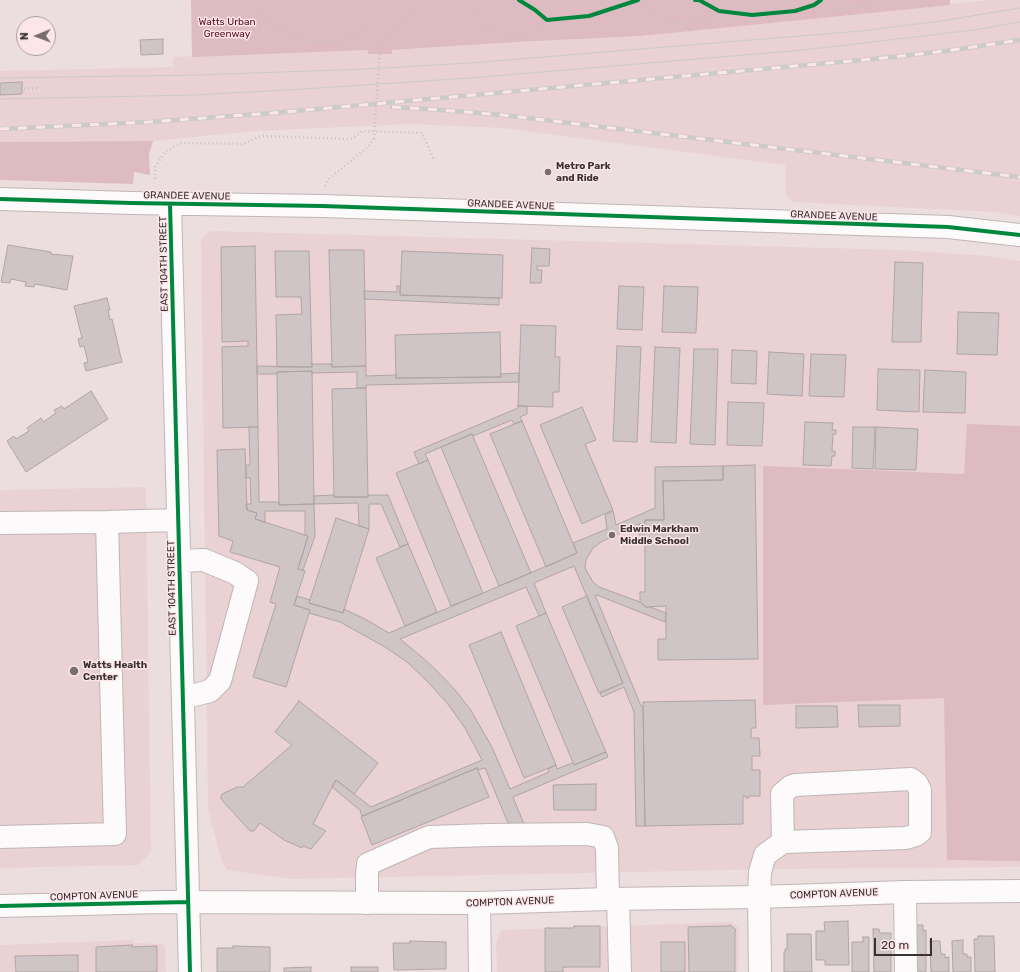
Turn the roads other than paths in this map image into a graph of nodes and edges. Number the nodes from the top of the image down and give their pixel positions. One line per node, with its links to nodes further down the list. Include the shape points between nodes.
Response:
1 (0, 199): 2 (street, GRANDEE AVENUE)
2 (170, 204): 3 (street, GRANDEE AVENUE, via 322,206 948,227); 4 (street, EAST 104TH STREET)
3 (1020, 235)
4 (178, 520): 5 (street); 7 (street, EAST 104TH STREET)
5 (107, 522): 6 (street); 9 (street, via 115,834)
6 (0, 523)
7 (179, 561): 8 (street, EAST 104TH STREET); 8 (street, via 204,560 247,581 220,681 210,691)
8 (183, 698): 15 (street, EAST 104TH STREET)
9 (0, 837)
10 (783, 842): 10 (street, via 906,838 916,835 920,832 920,790 911,779 795,785 782,794); 13 (street, via 765,855 760,872)
11 (1020, 891): 12 (street, COMPTON AVENUE)
12 (905, 892): 13 (street, COMPTON AVENUE); 23 (street)
13 (759, 897): 14 (street, COMPTON AVENUE); 22 (street)
14 (613, 899): 16 (street, via 607,848 603,837 587,834 489,835 429,837 368,864); 17 (street, COMPTON AVENUE); 21 (street)
15 (188, 902): 16 (street, COMPTON AVENUE); 18 (street, COMPTON AVENUE); 19 (street, EAST 104TH STREET)
16 (367, 903): 17 (street, COMPTON AVENUE)
17 (479, 903): 20 (street)
18 (0, 906)
19 (190, 972)
20 (480, 972)
21 (620, 972)
22 (760, 972)
23 (906, 972)

